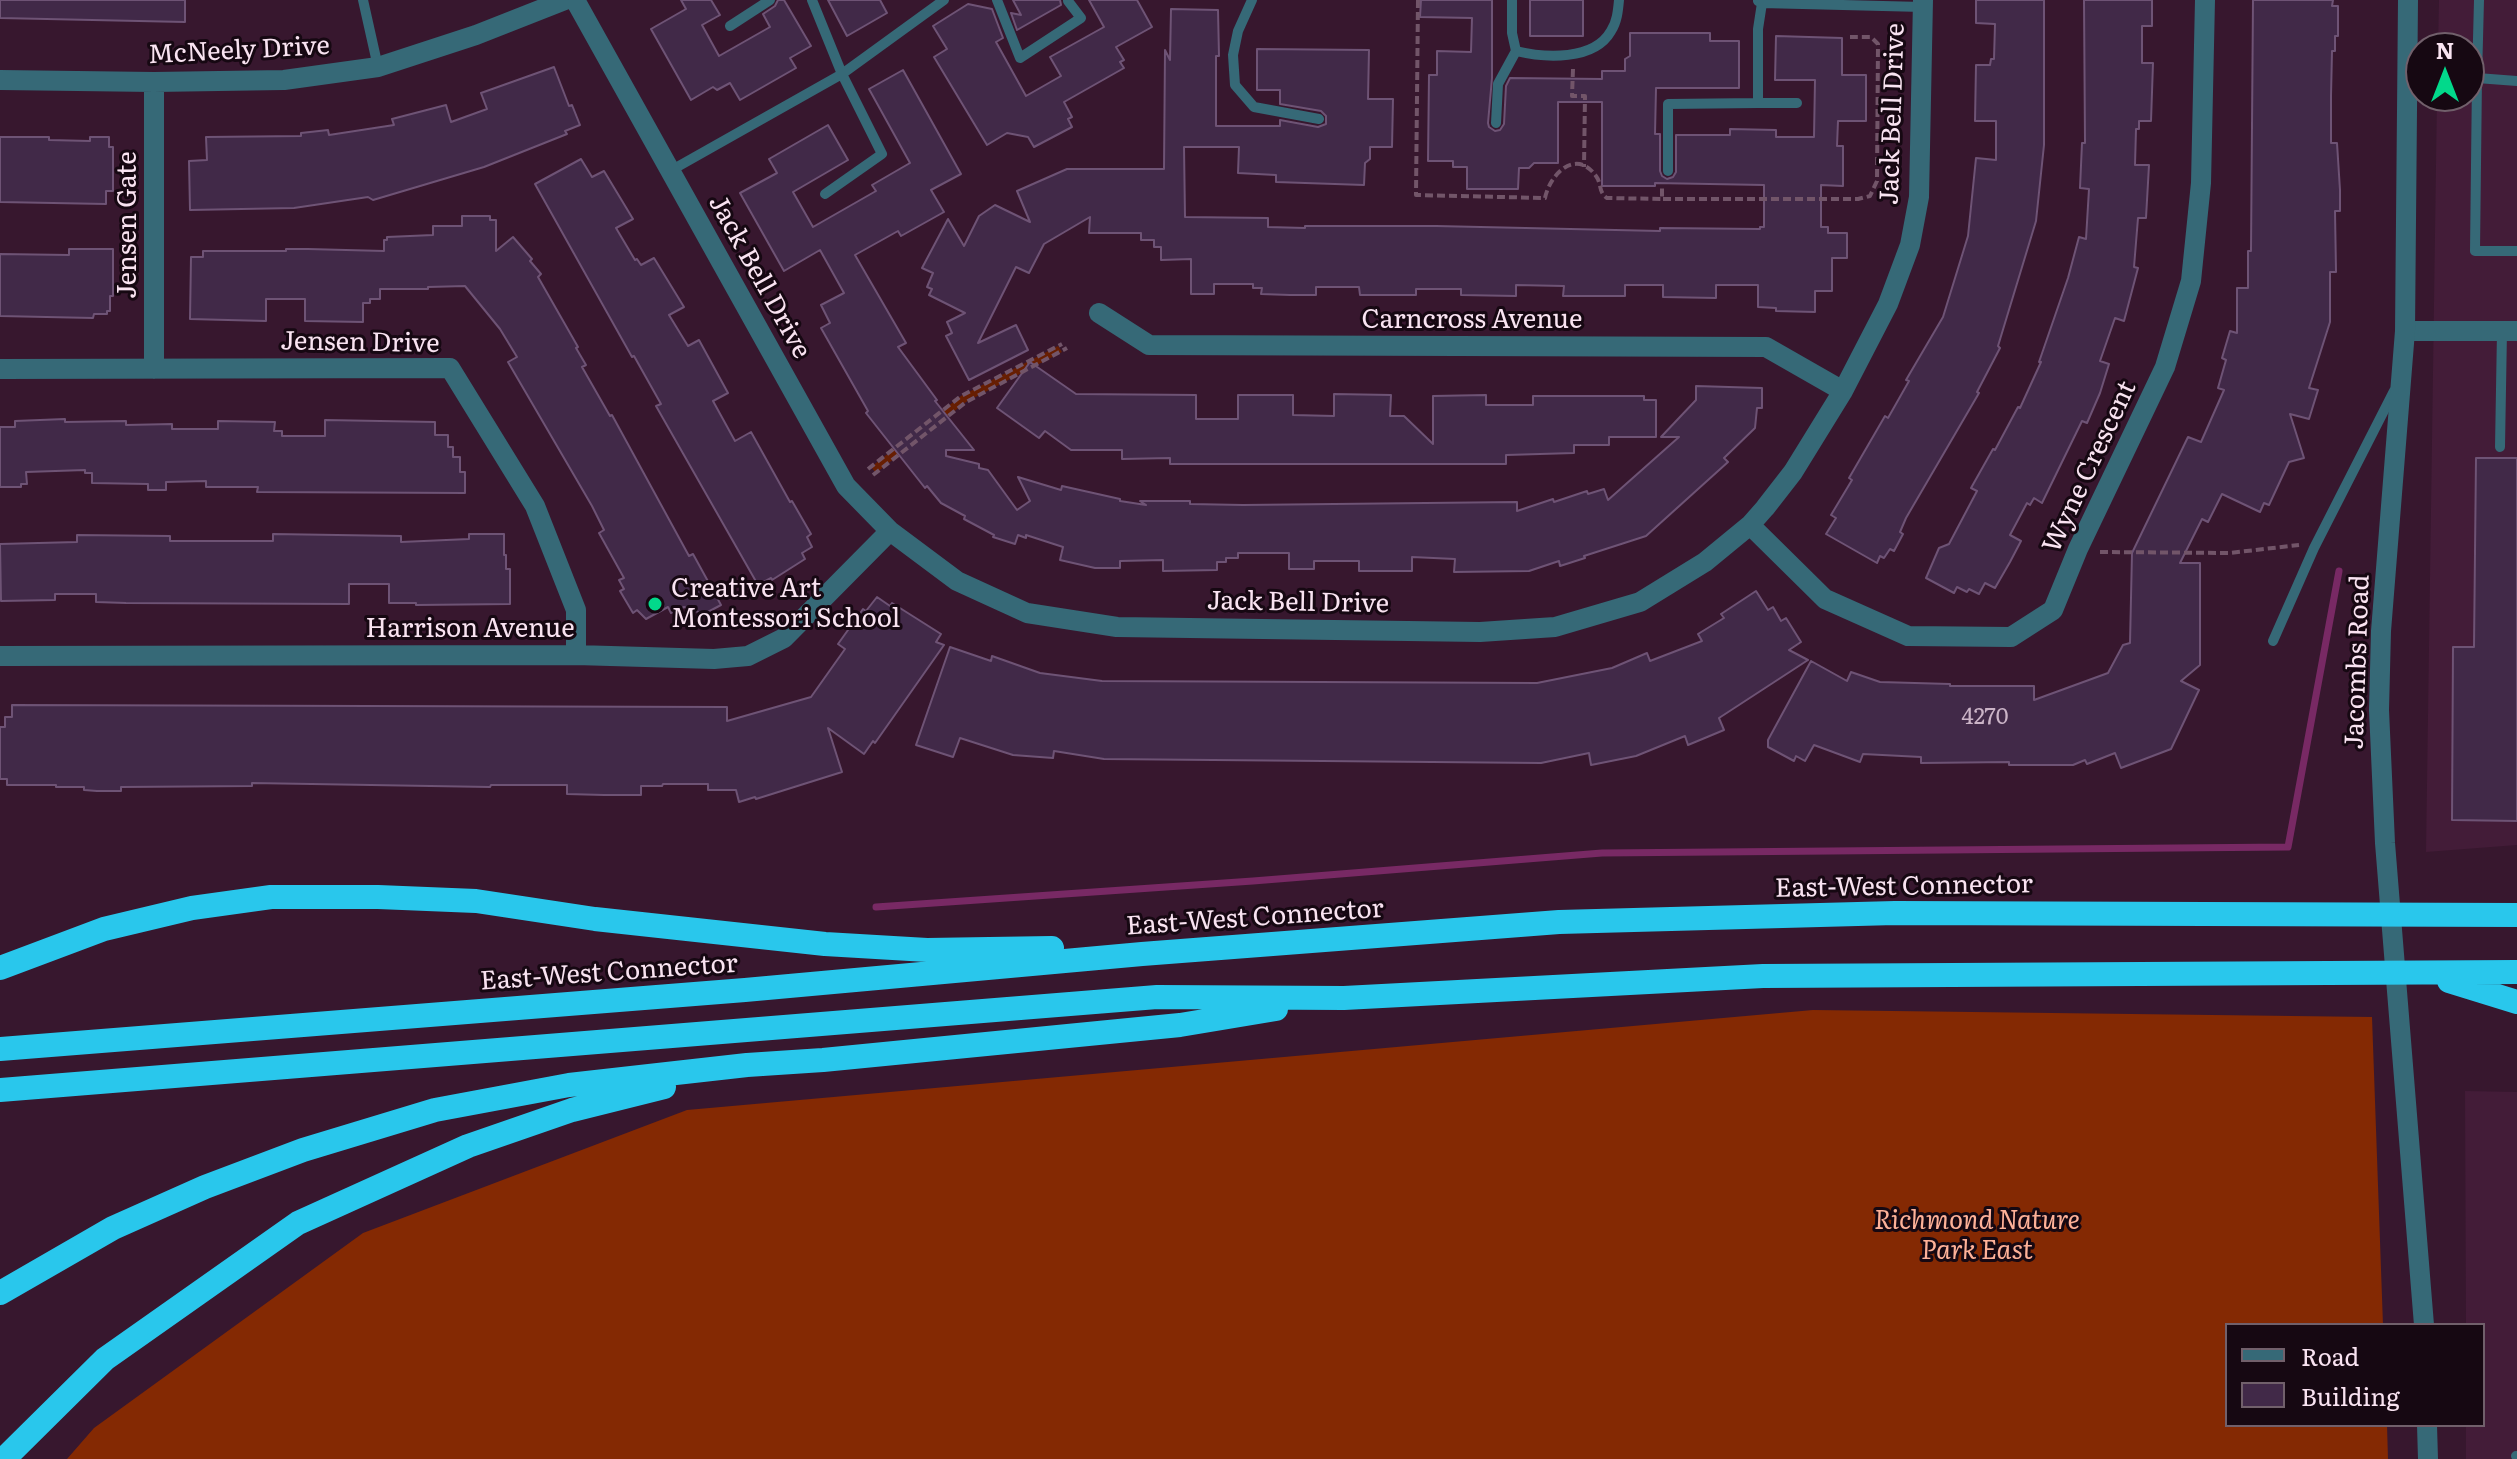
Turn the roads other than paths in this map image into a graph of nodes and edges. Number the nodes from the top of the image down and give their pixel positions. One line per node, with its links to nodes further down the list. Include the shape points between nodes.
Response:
1 (363, 0): 21 (lane)
2 (565, 0): 21 (street, McNeely Drive)
3 (575, 0): 33 (street, Jack Bell Drive)
4 (770, 0): 17 (lane)
5 (812, 0): 22 (lane)
6 (944, 0): 22 (lane)
7 (997, 0): 14 (lane, via 1020,58 1081,18)
8 (1252, 0): 31 (lane, via 1233,55 1235,85 1254,107)
9 (1512, 0): 20 (lane)
10 (1619, 0): 20 (lane, via 1614,28 1591,49 1544,56)
11 (2205, 0): 45 (street, Wyne Crescent, via 2201,183 2191,281 2165,367 2053,610 2011,637 1908,636 1825,599)
12 (2408, 0): 18 (street, Jacombs Road)
13 (2479, 0): 19 (lane)
14 (1068, 1)
15 (1759, 2): 16 (lane); 27 (lane)
16 (1923, 3): 43 (street, Jack Bell Drive, via 1919,197 1910,245 1888,304)
17 (730, 26)
18 (2410, 32)
19 (2477, 32)
20 (1516, 51): 32 (lane, via 1498,84)
21 (378, 67): 26 (street, McNeely Drive, via 284,80)
22 (842, 74): 33 (lane); 35 (lane, via 882,154)
23 (2485, 79): 25 (lane)
24 (0, 80): 26 (street, McNeely Drive)
25 (2517, 81)
26 (154, 82): 41 (street, Jensen Gate)
27 (1758, 103): 28 (lane); 34 (lane, via 1668,104)
28 (1797, 103)
29 (2413, 112): 38 (street, Jacombs Road)
30 (2473, 112): 36 (lane, via 2475,251)
31 (1319, 119)
32 (1496, 123)
33 (670, 171): 46 (street, Jack Bell Drive, via 846,486)
34 (1668, 171)
35 (825, 194)
36 (2517, 251)
37 (1099, 313): 43 (street, Carncross Avenue, via 1149,345 1766,347)
38 (2405, 331): 39 (street); 42 (street, Jacombs Road)
39 (2510, 331): 44 (lane)
40 (0, 369): 41 (street, Jensen Drive)
41 (154, 369): 48 (street, Jensen Drive, via 450,368 535,506 576,610)
42 (2403, 375): 47 (lane); 61 (street, Jacombs Road, via 2379,710)
43 (1843, 391): 45 (street, Jack Bell Drive, via 1793,472)
44 (2500, 447)
45 (1750, 525): 46 (street, Jack Bell Drive, via 1705,562 1640,602 1555,627 1480,632 1117,627 1027,613 957,581)
46 (890, 531): 48 (street, Harrison Avenue, via 784,638 748,656)
47 (2273, 641)
48 (576, 655): 49 (street, Harrison Avenue)
49 (0, 656)
50 (2517, 915): 51 (highway, East-West Connector, via 1863,913 1559,922)
51 (1142, 954): 52 (highway, via 825,944 476,901 271,897 192,908 104,929); 57 (highway, East-West Connector)
52 (0, 968)
53 (2517, 972): 54 (highway)
54 (2427, 974): 55 (highway, via 1763,976); 56 (highway)
55 (1344, 998): 58 (highway, via 1180,1025); 59 (highway, via 1157,997)
56 (2517, 1002)
57 (0, 1049)
58 (747, 1065): 60 (highway, via 569,1085 435,1110 303,1150 113,1228); 63 (highway, via 572,1110 468,1146 298,1223 105,1359)
59 (0, 1090)
60 (0, 1293)
61 (2424, 1323)
62 (2427, 1427): 64 (street)
63 (4, 1459)
64 (2428, 1459)

